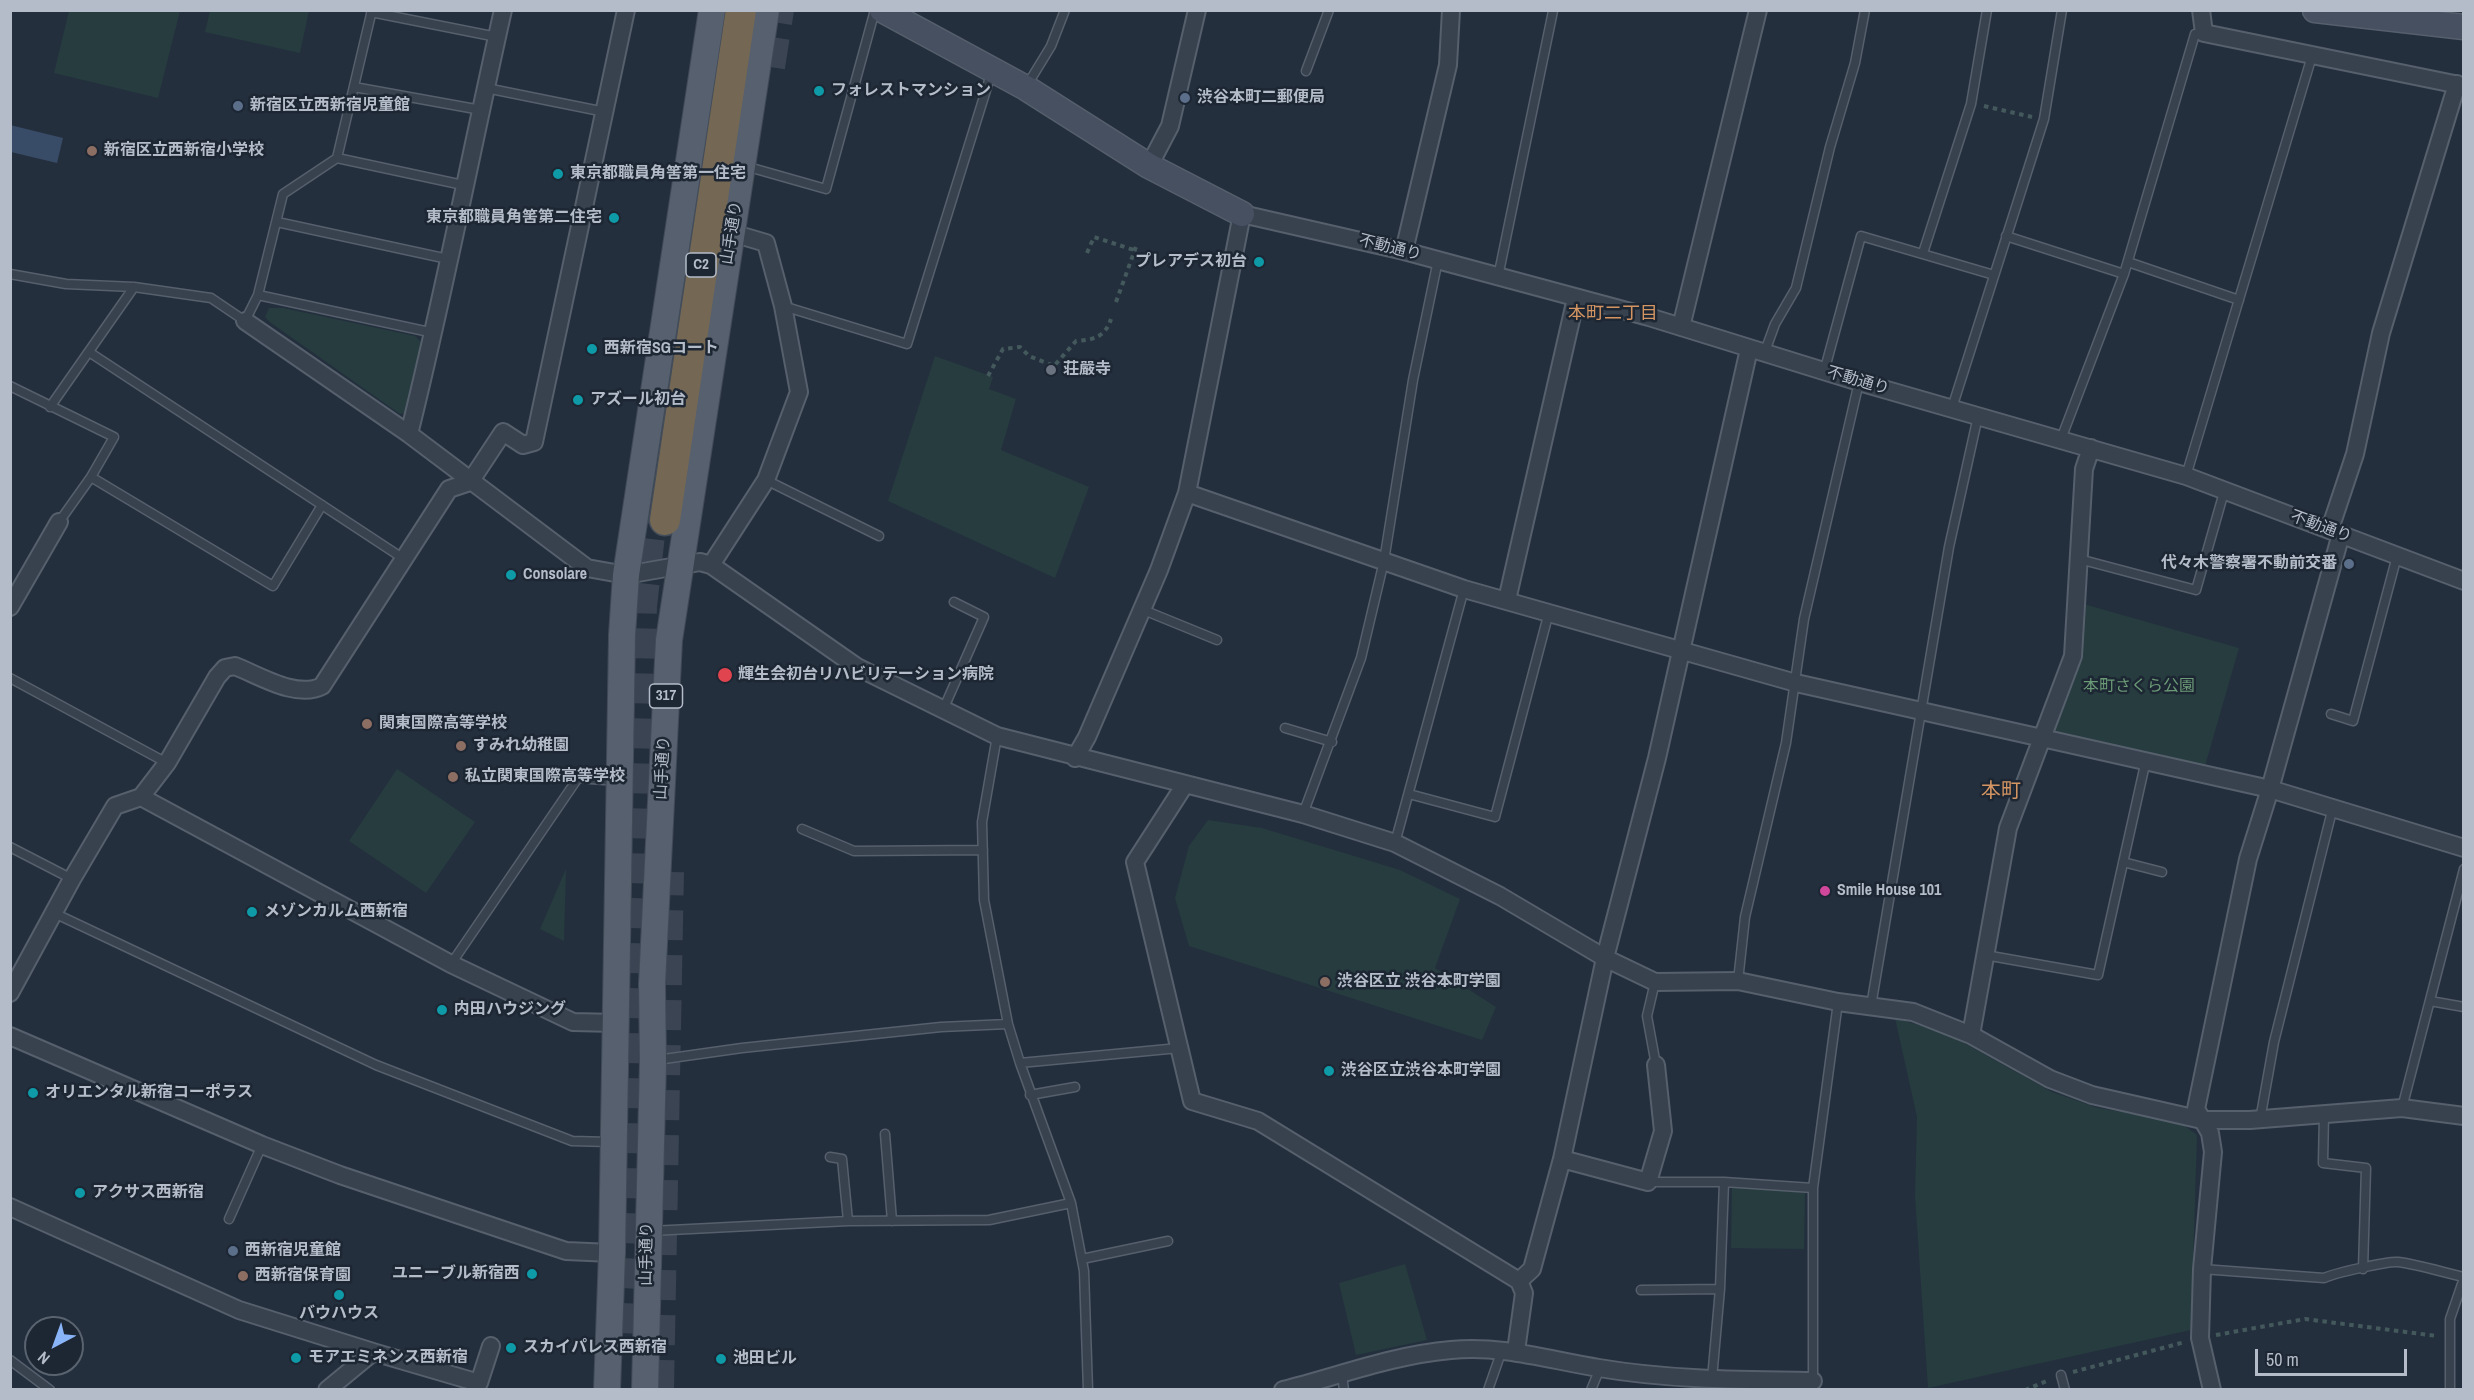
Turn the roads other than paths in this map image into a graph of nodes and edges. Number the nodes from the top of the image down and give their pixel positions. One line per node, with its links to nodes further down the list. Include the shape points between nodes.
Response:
1 (503, 10): 23 (street)
2 (626, 10): 32 (street)
3 (712, 10): 85 (main road)
4 (729, 10): 5 (highway, C2, via 658,519)
5 (741, 10)
6 (766, 10): 34 (main road, 山手通り / 317)
7 (875, 10): 34 (lane, via 826,189)
8 (882, 10): 25 (street)
9 (1065, 10): 29 (lane, via 1051,46)
10 (1197, 10): 35 (street, via 1170,126)
11 (1329, 10): 26 (lane)
12 (1451, 10): 41 (street, via 1448,65)
13 (1758, 10): 56 (street)
14 (1865, 10): 59 (lane, via 1855,63 1796,288)
15 (1987, 10): 42 (lane, via 1971,104)
16 (2062, 10): 40 (lane, via 2044,119)
17 (2201, 10): 22 (street)
18 (2315, 10): 21 (street)
19 (371, 11): 23 (lane); 28 (lane)
20 (1553, 11): 49 (lane)
21 (2463, 27)
22 (2204, 33): 24 (street); 45 (lane, via 2195,34)
23 (497, 37): 30 (street)
24 (2312, 56): 27 (street); 53 (lane)
25 (992, 71): 29 (street); 54 (lane, via 907,344)
26 (1306, 71)
27 (2460, 85): 77 (street, via 2381,333)
28 (354, 87): 31 (lane); 33 (lane)
29 (1026, 87): 35 (street)
30 (486, 88): 31 (street); 32 (lane)
31 (481, 110): 36 (street)
32 (605, 112): 72 (street, via 534,442 523,445 502,432)
33 (337, 158): 36 (lane); 38 (lane, via 283,194)
34 (742, 166): 39 (main road, 山手通り / 317)
35 (1149, 166): 37 (street)
36 (463, 185): 43 (street)
37 (1242, 213): 41 (street, 不動通り); 74 (street)
38 (277, 222): 43 (lane); 51 (lane)
39 (732, 233): 54 (street, via 766,243); 84 (main road, 山手通り / 317)
40 (2006, 236): 47 (lane); 48 (lane)
41 (1404, 251): 44 (street, 不動通り)
42 (1923, 253): 48 (lane); 60 (lane, via 1861,236)
43 (448, 259): 57 (street)
44 (1438, 261): 49 (street, 不動通り); 82 (lane, via 1413,380)
45 (2128, 262): 47 (lane); 53 (lane)
46 (10, 274): 50 (lane, via 66,284)
47 (2124, 274): 67 (lane)
48 (1994, 275): 64 (lane)
49 (1498, 277): 52 (street, 不動通り)
50 (134, 287): 55 (lane, via 211,298); 58 (lane)
51 (258, 295): 55 (lane); 57 (lane)
52 (1576, 298): 56 (street, 不動通り); 88 (street)
53 (2239, 300): 69 (lane)
54 (783, 306): 71 (street, via 799,392)
55 (245, 321): 66 (street)
56 (1681, 327): 59 (street, 不動通り)
57 (434, 333): 66 (street)
58 (89, 352): 63 (lane); 75 (lane)
59 (1756, 352): 60 (street, 不動通り); 94 (street)
60 (1824, 372): 61 (street, 不動通り)
61 (1859, 382): 64 (street, 不動通り); 96 (lane, via 1804,619)
62 (10, 386): 63 (lane)
63 (50, 407): 70 (lane, via 114,436)
64 (1952, 408): 65 (street, 不動通り)
65 (1978, 416): 67 (street, 不動通り); 98 (lane, via 1948,547)
66 (409, 434): 72 (street)
67 (2061, 439): 68 (street, 不動通り)
68 (2091, 448): 69 (street, 不動通り); 81 (street, via 2084,469)
69 (2186, 476): 73 (street, 不動通り)
70 (91, 477): 75 (lane, via 273,586); 76 (lane)
71 (766, 480): 78 (lane); 83 (street)
72 (470, 482): 80 (street, via 449,489); 85 (street, via 587,568)
73 (2224, 492): 77 (street, 不動通り); 81 (lane, via 2196,590)
74 (1187, 493): 82 (street); 91 (street)
75 (322, 505): 80 (lane)
76 (59, 522): 90 (street)
77 (2336, 532): 79 (street, 不動通り); 109 (street)
78 (879, 536)
79 (2397, 556): 86 (street, 不動通り); 99 (lane, via 2354,721)
80 (404, 559): 106 (street, via 322,686 313,691 298,690 235,666 225,669)
81 (2079, 559): 102 (street, via 2073,656)
82 (1384, 561): 87 (street); 103 (lane, via 1361,658)
83 (711, 565): 84 (street, via 700,562); 97 (street, via 857,667)
84 (680, 567): 85 (street); 139 (main road, 山手通り / 317, via 669,640 652,984)
85 (626, 575): 107 (main road)
86 (2463, 582)
87 (1464, 589): 88 (street); 110 (lane)
88 (1507, 600): 92 (street)
89 (954, 602): 97 (lane, via 984,617)
90 (10, 607)
91 (1141, 609): 93 (lane); 104 (street)
92 (1549, 612): 94 (street); 110 (lane, via 1495,817)
93 (1217, 640)
94 (1681, 650): 96 (street); 125 (street)
95 (10, 678): 106 (lane)
96 (1796, 683): 98 (street); 127 (lane, via 1786,743 1745,917)
97 (943, 710): 101 (street)
98 (1920, 712): 102 (street); 132 (lane)
99 (2331, 714)
100 (1285, 728): 103 (lane)
101 (997, 736): 104 (street); 118 (lane, via 982,822)
102 (2042, 737): 105 (street); 124 (street, via 2008,828)
103 (1332, 742): 113 (lane)
104 (1075, 758): 108 (street)
105 (2146, 759): 109 (street); 119 (lane)
106 (167, 763): 111 (street)
107 (620, 782): 126 (lane, via 578,778); 134 (main road)
108 (1184, 786): 113 (street); 138 (street, via 1135,862)
109 (2270, 789): 112 (street); 148 (street, via 2245,870 2196,1109)
110 (1408, 794): 115 (lane)
111 (141, 797): 122 (street, via 115,806); 126 (street)
112 (2333, 806): 117 (street); 147 (lane, via 2274,1042)
113 (1303, 814): 115 (street)
114 (802, 829): 118 (lane, via 854,851)
115 (1395, 843): 125 (street, via 1500,896)
116 (10, 847): 122 (lane)
117 (2463, 848)
118 (983, 850): 135 (lane, via 984,900)
119 (2123, 862): 121 (lane); 124 (lane, via 2098,975)
120 (2463, 869): 130 (lane)
121 (2162, 872)
122 (72, 879): 123 (street)
123 (54, 913): 129 (street); 150 (lane, via 375,1065 572,1141)
124 (1985, 955): 136 (street)
125 (1605, 958): 128 (street); 153 (street)
126 (451, 964): 134 (street, via 573,1022)
127 (1738, 981): 128 (street); 131 (street)
128 (1655, 982): 141 (lane, via 1647,1016)
129 (10, 993)
130 (2430, 1001): 133 (lane); 144 (lane)
131 (1838, 1002): 132 (street); 156 (lane)
132 (1871, 1006): 136 (street, via 1927,1016)
133 (2463, 1007)
134 (616, 1023): 150 (main road)
135 (1008, 1024): 139 (lane, via 742,1048); 140 (lane)
136 (1971, 1035): 148 (street, via 2050,1079 2092,1095)
137 (10, 1036): 151 (street)
138 (1179, 1048): 140 (lane); 169 (street, via 1192,1101 1258,1121)
139 (652, 1061): 162 (main road, 山手通り / 317)
140 (1020, 1063): 143 (lane)
141 (1656, 1065): 154 (street, via 1663,1131)
142 (1075, 1087): 143 (lane)
143 (1030, 1095): 157 (lane)
144 (2402, 1108): 145 (street); 146 (street)
145 (2324, 1114): 147 (street); 167 (lane, via 2323,1163 2366,1168)
146 (2463, 1116)
147 (2260, 1119): 148 (street)
148 (2202, 1120): 166 (street, via 2210,1132 2213,1152)
149 (885, 1134): 161 (lane)
150 (614, 1142): 164 (main road)
151 (262, 1145): 159 (lane); 164 (street, via 566,1251)
152 (830, 1157): 160 (lane, via 842,1159)
153 (1562, 1159): 154 (street); 169 (street, via 1532,1269)
154 (1648, 1182): 155 (lane)
155 (1725, 1182): 156 (lane); 171 (lane)
156 (1813, 1188): 180 (lane)
157 (1071, 1203): 161 (lane, via 989,1220); 165 (lane)
158 (10, 1207): 174 (street, via 239,1310)
159 (229, 1219)
160 (848, 1221): 161 (lane); 162 (lane)
161 (892, 1221)
162 (647, 1231): 184 (main road, 山手通り / 317)
163 (1167, 1241): 165 (lane)
164 (612, 1253): 183 (main road)
165 (1082, 1259): 185 (lane)
166 (2202, 1269): 167 (lane, via 2324,1278 2340,1271); 190 (street, via 2200,1338)
167 (2363, 1269): 168 (lane, via 2396,1262)
168 (2463, 1277): 191 (lane, via 2450,1319)
169 (1519, 1281): 173 (street, via 1524,1293)
170 (1641, 1290): 171 (lane)
171 (1720, 1290): 178 (lane)
172 (491, 1346): 174 (street, via 479,1383)
173 (1509, 1350): 176 (street); 179 (street, via 1452,1350 1385,1360); 187 (lane)
174 (373, 1352): 182 (street)
175 (10, 1360): 181 (lane)
176 (1600, 1368): 178 (street); 188 (lane)
177 (2061, 1375): 189 (lane)
178 (1712, 1380): 180 (street)
179 (1343, 1382): 186 (street)
180 (1813, 1385)
181 (50, 1389)
182 (327, 1389)
183 (607, 1389)
184 (645, 1389)
185 (1088, 1389)
186 (1283, 1389)
187 (1488, 1389)
188 (1591, 1389)
189 (2066, 1389)
190 (2212, 1389)
191 (2450, 1389)

